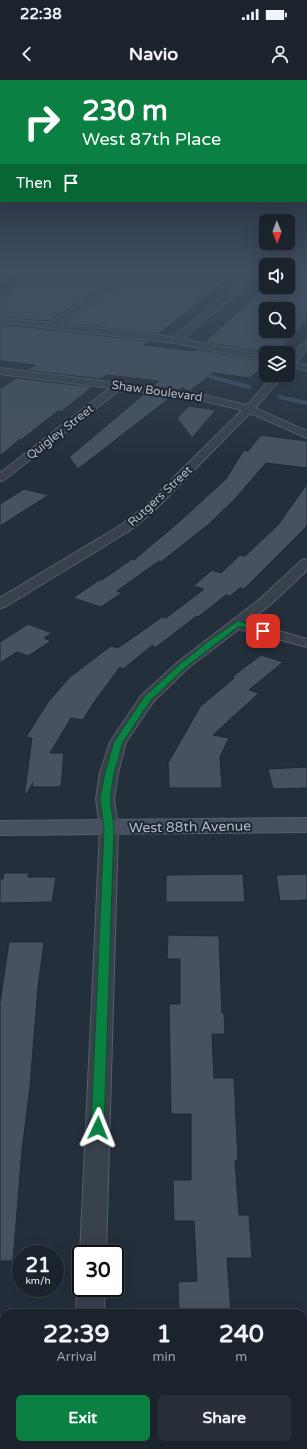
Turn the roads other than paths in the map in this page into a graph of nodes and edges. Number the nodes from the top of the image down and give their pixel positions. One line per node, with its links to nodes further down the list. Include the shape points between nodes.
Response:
1 (120, 334): 3 (street)
2 (183, 334): 3 (street)
3 (175, 340): 5 (street)
4 (307, 344): 6 (street)
5 (259, 357)
6 (295, 357)
7 (295, 366): 8 (street)
8 (307, 368)
9 (0, 371): 11 (street, Shaw Boulevard)
10 (273, 382): 12 (street, Rutgers Street)
11 (119, 386): 12 (street, Shaw Boulevard, via 195,396); 14 (street, Quigley Street)
12 (248, 409): 13 (street, Shaw Boulevard); 16 (street, Rutgers Street, via 142,515)
13 (307, 435)
14 (0, 478)
15 (307, 563): 17 (street)
16 (0, 604)
17 (238, 624): 18 (street); 21 (street, via 160,685 126,728 118,742 109,773 105,799)
18 (307, 643)
19 (307, 825): 21 (street, West 88th Avenue)
20 (0, 828): 21 (street, West 88th Avenue)
21 (109, 828): 22 (street)
22 (93, 1245)
23 (91, 1297): 24 (street)
24 (90, 1309)

